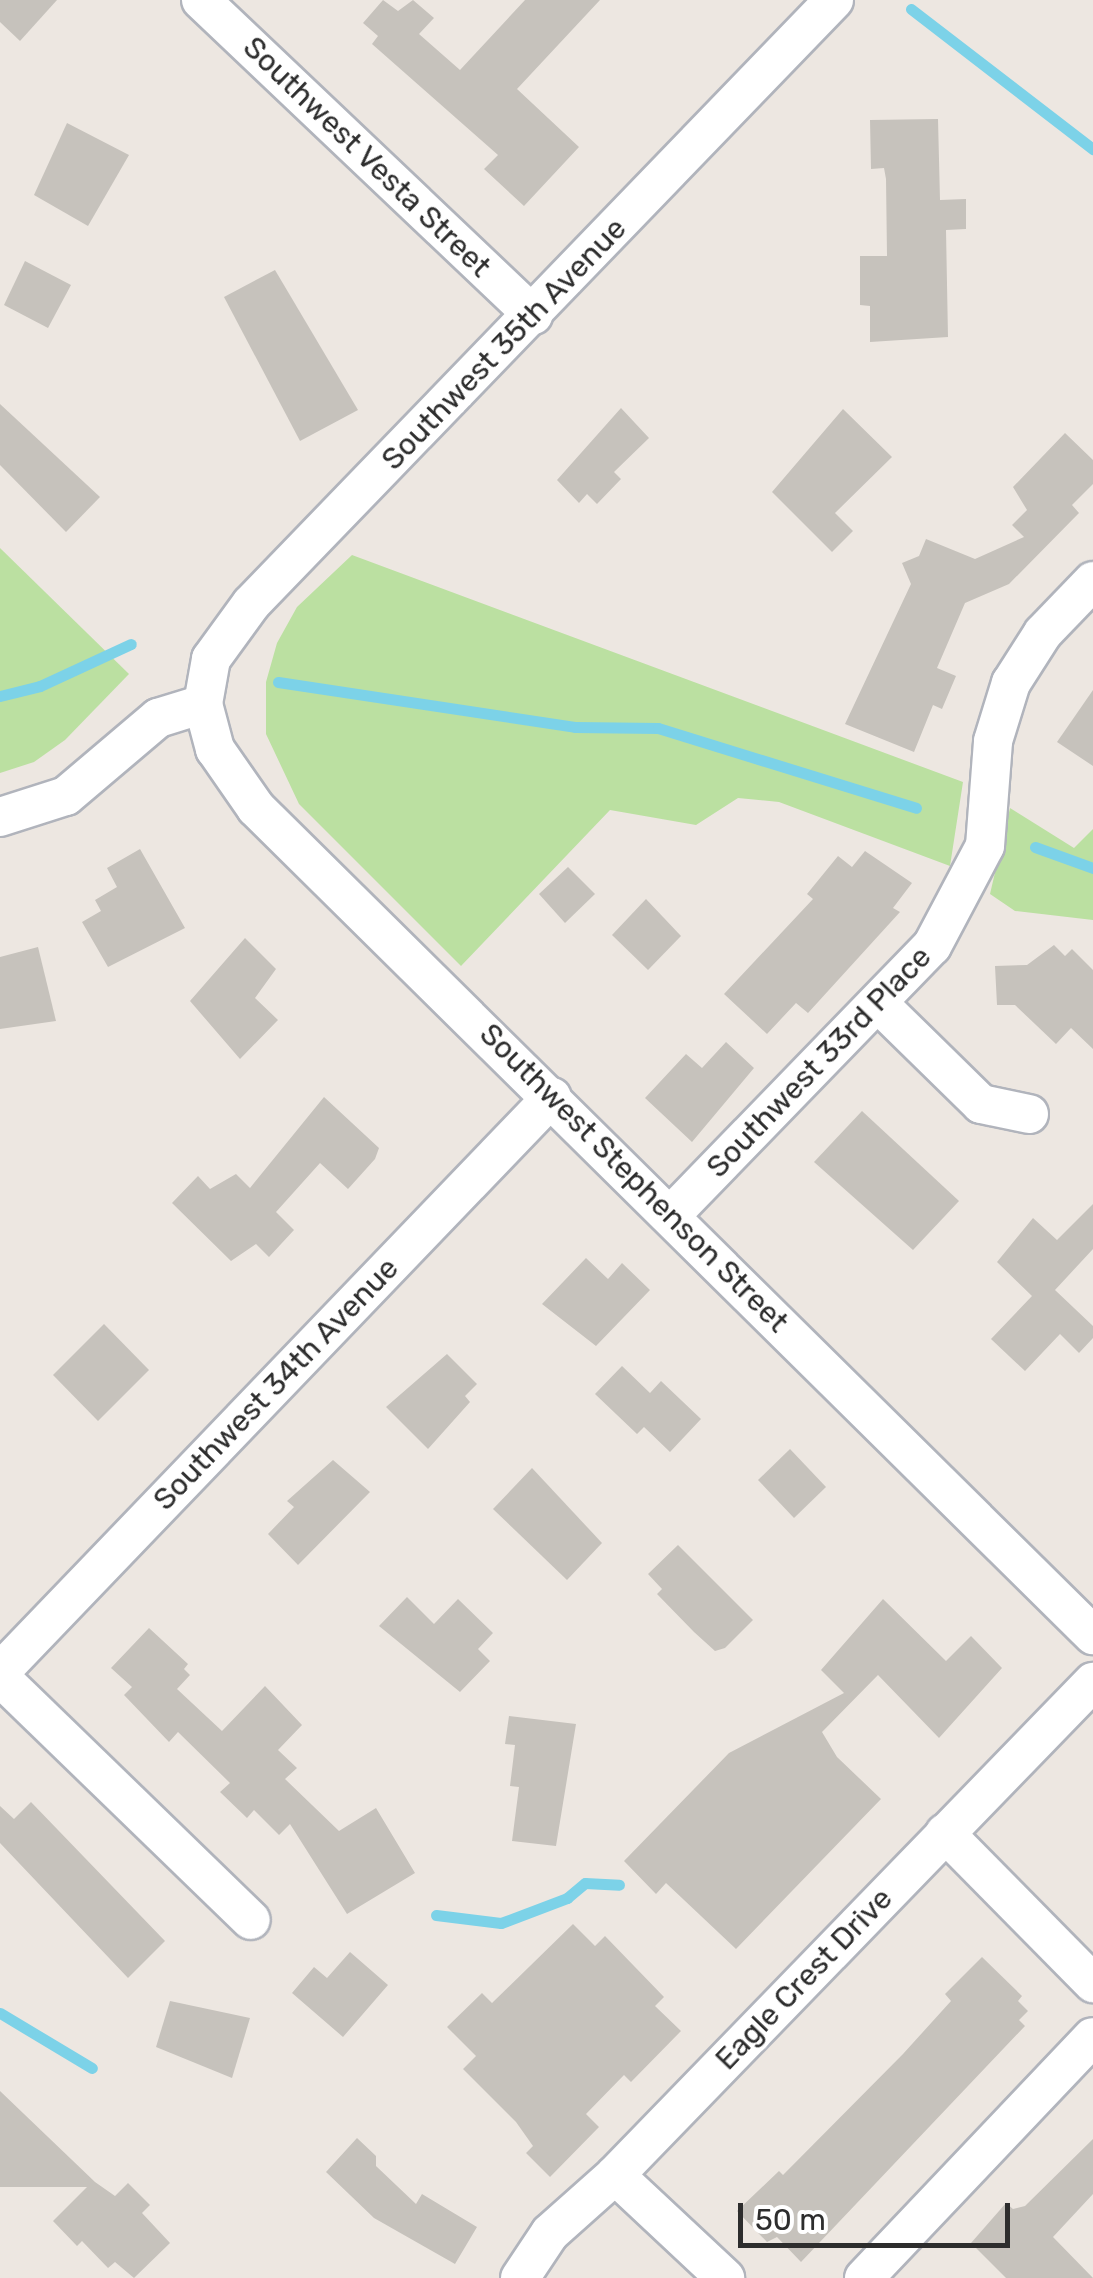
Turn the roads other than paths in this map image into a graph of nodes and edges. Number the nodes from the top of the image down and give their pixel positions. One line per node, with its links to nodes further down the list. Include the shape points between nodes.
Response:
1 (201, 0): 3 (street, Southwest Vesta Street)
2 (834, 0): 3 (street, Southwest 35th Avenue)
3 (532, 315): 5 (street, Southwest 35th Avenue, via 251,604 211,659)
4 (1093, 581): 7 (street, Southwest 33rd Place, via 1043,633 1011,683 994,742 985,846 932,946)
5 (203, 704): 6 (street, via 158,718 66,796); 8 (street, Southwest Stephenson Street, via 215,750 256,808)
6 (0, 816)
7 (881, 1006): 9 (street, via 982,1104); 10 (street, Southwest 33rd Place)
8 (552, 1097): 10 (street, Southwest Stephenson Street); 12 (street, Southwest 34th Avenue)
9 (1029, 1114)
10 (671, 1214): 11 (street, Southwest Stephenson Street)
11 (1093, 1635)
12 (0, 1674): 15 (street, Southwest 34th Avenue)
13 (1093, 1682): 14 (street, Eagle Crest Drive)
14 (945, 1833): 16 (street); 18 (street, Eagle Crest Drive)
15 (251, 1920)
16 (1093, 1983)
17 (1093, 2037): 19 (street)
18 (615, 2175): 20 (street, Eagle Crest Drive, via 550,2233); 21 (street)
19 (882, 2273)
20 (520, 2278)
21 (724, 2278)

